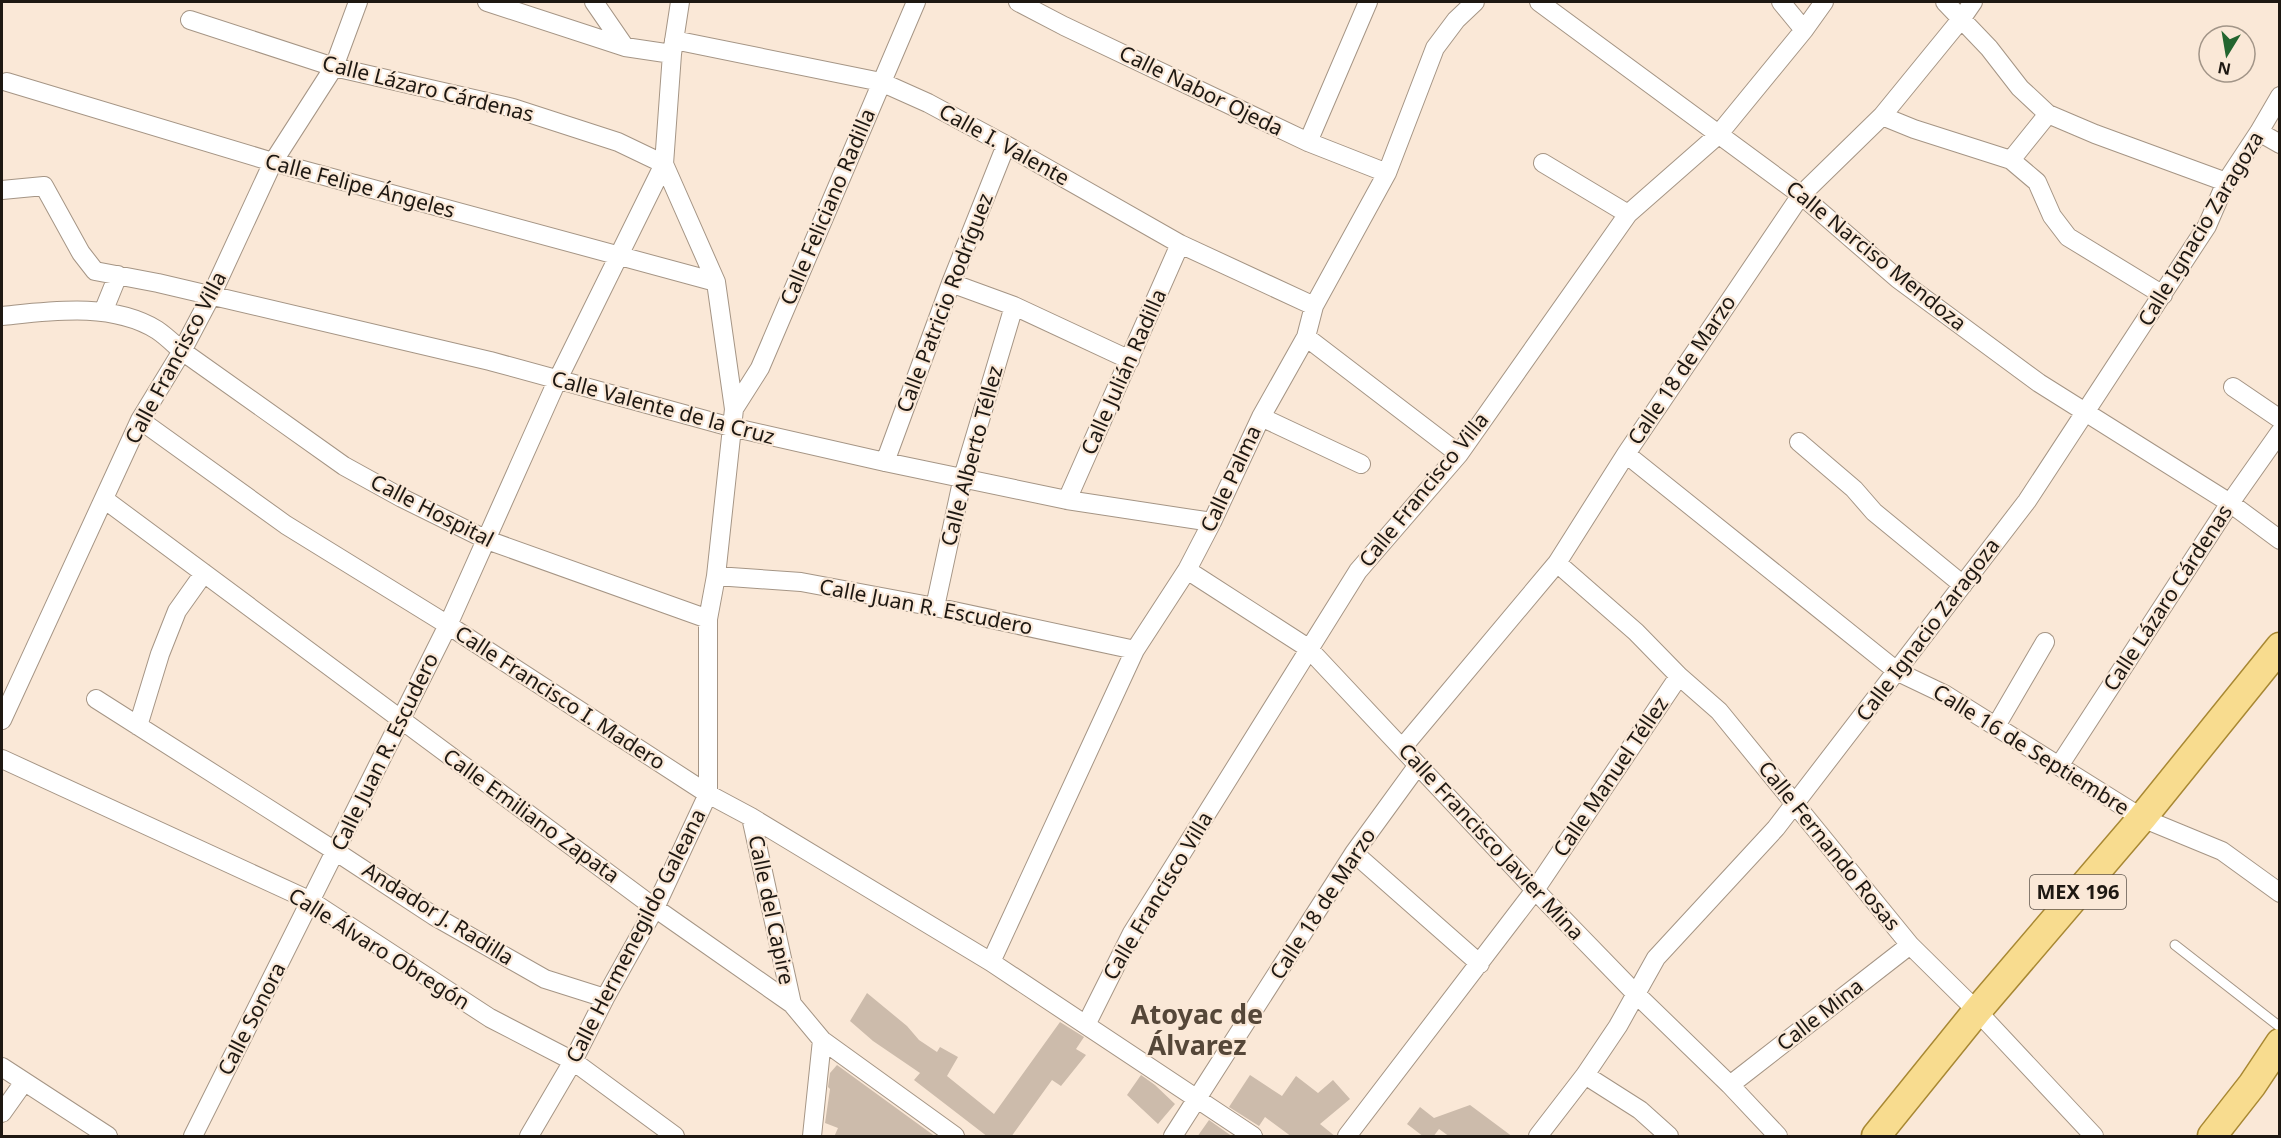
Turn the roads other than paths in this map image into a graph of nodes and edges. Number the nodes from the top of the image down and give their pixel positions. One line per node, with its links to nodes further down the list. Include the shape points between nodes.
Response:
1 (358, 2): 19 (street, Calle Francisco Villa)
2 (487, 2): 17 (street, Calle I. Valente)
3 (594, 2): 17 (street)
4 (680, 2): 18 (street, Calle Juan R. Escudero)
5 (916, 2): 21 (street, Calle Feliciano Radilla)
6 (1018, 2): 27 (street, Calle Nabor Ojeda)
7 (1368, 2): 27 (street)
8 (1475, 2): 34 (street, Calle Palma, via 1434,48)
9 (1539, 2): 26 (street, Calle Narciso Mendoza)
10 (1781, 2): 16 (street)
11 (1824, 2): 16 (street, Calle Francisco Villa)
12 (1945, 2): 14 (street)
13 (1973, 2): 14 (street, Calle 18 de Marzo)
14 (1962, 18): 23 (street, via 2020,88); 24 (street, Calle 18 de Marzo)
15 (190, 20): 19 (street, Calle Lázaro Cárdenas)
16 (1804, 30): 26 (street, Calle Francisco Villa)
17 (625, 47): 18 (street, Calle I. Valente)
18 (673, 47): 21 (street, Calle I. Valente); 33 (street, Calle Juan R. Escudero)
19 (334, 67): 31 (street, Calle Francisco Villa); 33 (street, Calle Lázaro Cárdenas, via 513,108 618,142)
20 (7, 82): 31 (street, Calle Felipe Ángeles)
21 (881, 82): 29 (street, Calle I. Valente); 55 (street, Calle Feliciano Radilla, via 760,368)
22 (2280, 96): 25 (street, Calle Ignacio Zaragoza)
23 (2048, 114): 30 (street); 35 (street)
24 (1882, 116): 30 (street); 37 (street, Calle 18 de Marzo)
25 (2259, 132): 28 (street); 35 (street, Calle Ignacio Zaragoza)
26 (1718, 135): 37 (street, Calle Narciso Mendoza); 38 (street, Calle Francisco Villa)
27 (1308, 142): 34 (street, Calle Nabor Ojeda)
28 (2280, 144)
29 (1006, 145): 39 (street, Calle I. Valente); 43 (street, Calle Patricio Rodríguez)
30 (2011, 160): 44 (street, via 2037,182 2052,216 2068,237)
31 (273, 162): 40 (street, Calle Felipe Ángeles); 45 (street, Calle Francisco Villa)
32 (1543, 163): 38 (street)
33 (664, 164): 40 (street, Calle Juan R. Escudero); 42 (street, Calle Hermenegildo Galeana)
34 (1387, 173): 47 (street, Calle Palma)
35 (2226, 182): 44 (street, Calle Ignacio Zaragoza, via 2208,226)
36 (2, 190): 41 (street, Calle Valente de la Cruz, via 44,186 94,271)
37 (1802, 195): 56 (street, Calle Narciso Mendoza, via 1898,279); 64 (street, Calle 18 de Marzo)
38 (1628, 214): 63 (street, Calle Francisco Villa)
39 (1180, 244): 47 (street, Calle I. Valente); 52 (street, Calle Julián Radilla)
40 (619, 255): 42 (street, Calle Felipe Ángeles); 53 (street, Calle Juan R. Escudero)
41 (118, 275): 45 (street, Calle Valente de la Cruz); 48 (street)
42 (716, 282): 55 (street, Calle Hermenegildo Galeana)
43 (951, 283): 46 (street); 65 (street, Calle Patricio Rodríguez)
44 (2163, 295): 56 (street, Calle Ignacio Zaragoza)
45 (212, 296): 51 (street, Calle Francisco Villa); 53 (street, Calle Valente de la Cruz, via 490,361)
46 (1014, 306): 52 (street); 67 (street, Calle Alberto Téllez)
47 (1314, 306): 50 (street, Calle Palma)
48 (103, 312): 49 (street, Calle Hospital); 51 (street, Calle Hospital, via 138,321 158,331)
49 (2, 316)
50 (1306, 337): 57 (street, Calle Palma); 63 (street)
51 (182, 351): 59 (street, Calle Francisco Villa); 72 (street, Calle Hospital, via 344,466)
52 (1130, 360): 69 (street, Calle Julián Radilla)
53 (557, 381): 60 (street, Calle Valente de la Cruz); 72 (street, Calle Juan R. Escudero)
54 (2233, 387): 58 (street)
55 (734, 409): 60 (street, Calle Hermenegildo Galeana)
56 (2084, 412): 70 (street, Calle Narciso Mendoza); 78 (street, Calle Ignacio Zaragoza, via 2027,501)
57 (1261, 417): 66 (street); 71 (street, Calle Palma)
58 (2280, 418)
59 (140, 420): 68 (street, Calle Francisco Villa); 81 (street, Calle Francisco I. Madero, via 286,525)
60 (731, 427): 65 (street, Calle Valente de la Cruz); 77 (street, Calle Hermenegildo Galeana)
61 (2280, 432): 70 (street, Calle Lázaro Cárdenas)
62 (1799, 442): 78 (street, via 1854,489 1874,512)
63 (1459, 454): 84 (street, Calle Francisco Villa, via 1358,572)
64 (1626, 454): 74 (street, Calle 18 de Marzo); 86 (street, Calle 16 de Septiembre)
65 (885, 462): 67 (street, Calle Valente de la Cruz)
66 (1361, 464)
67 (963, 477): 69 (street, Calle Valente de la Cruz); 79 (street, Calle Alberto Téllez)
68 (104, 499): 76 (street, Calle Emiliano Zapata); 90 (street, Calle Francisco Villa)
69 (1067, 500): 71 (street, Calle Valente de la Cruz)
70 (2230, 503): 73 (street, Calle Narciso Mendoza); 96 (street, Calle Lázaro Cárdenas)
71 (1212, 522): 75 (street, Calle Palma)
72 (487, 540): 80 (street, Calle Hospital); 81 (street, Calle Juan R. Escudero)
73 (2280, 540)
74 (1557, 563): 87 (street, Calle Fernando Rosas, via 1636,632); 93 (street, Calle 18 de Marzo)
75 (1187, 570): 84 (street, Calle Francisco Javier Mina); 85 (street, Calle Palma)
76 (204, 573): 89 (street, Calle Emiliano Zapata); 91 (street, via 177,611)
77 (716, 576): 79 (street, Calle Juan R. Escudero, via 801,582); 80 (street, Calle Hermenegildo Galeana)
78 (1963, 585): 86 (street, Calle Ignacio Zaragoza)
79 (934, 607): 85 (street, Calle Juan R. Escudero)
80 (708, 619): 97 (street, Calle Hermenegildo Galeana)
81 (448, 625): 89 (street, Calle Juan R. Escudero); 97 (street, Calle Francisco I. Madero)
82 (2045, 642): 92 (street)
83 (2280, 647): 100 (main road, MEX 196)
84 (1308, 648): 93 (street, Calle Francisco Javier Mina); 115 (street, Calle Francisco Villa, via 1132,933)
85 (1135, 650): 109 (street, Calle Palma)
86 (1898, 672): 92 (street, Calle 16 de Septiembre); 98 (street, Calle Ignacio Zaragoza)
87 (1679, 676): 98 (street, Calle Fernando Rosas, via 1719,711); 103 (street, Calle Manuel Téllez)
88 (96, 699): 91 (street, Andador J. Radilla)
89 (400, 719): 101 (street, Calle Juan R. Escudero); 106 (street, Calle Emiliano Zapata)
90 (2, 720)
91 (138, 726): 101 (street, Andador J. Radilla)
92 (1996, 726): 96 (street, Calle 16 de Septiembre)
93 (1402, 748): 95 (street, Calle Francisco Javier Mina)
94 (2, 759): 105 (street, Calle Álvaro Obregón)
95 (1418, 765): 102 (street, Calle 18 de Marzo); 103 (street, Calle Francisco Javier Mina)
96 (2059, 766): 100 (street, Calle 16 de Septiembre)
97 (708, 794): 99 (street, Calle Francisco I. Madero); 106 (street, Calle Hermenegildo Galeana)
98 (1793, 804): 107 (street, Calle Fernando Rosas); 111 (street, Calle Ignacio Zaragoza, via 1776,828 1656,958)
99 (751, 817): 109 (street, Calle Francisco I. Madero); 113 (street, Calle del Capire)
100 (2142, 818): 104 (street, Calle 16 de Septiembre, via 2222,851); 114 (main road, MEX 196)
101 (335, 851): 105 (street, Calle Juan R. Escudero); 112 (street, Andador J. Radilla, via 434,916 545,979)
102 (1354, 853): 110 (street); 124 (street, Calle 18 de Marzo)
103 (1535, 890): 110 (street, Calle Manuel Téllez); 111 (street, Calle Francisco Javier Mina)
104 (2280, 893)
105 (311, 901): 119 (street, Calle Álvaro Obregón, via 490,1018); 127 (street, Calle Sonora)
106 (655, 908): 112 (street, Calle Hermenegildo Galeana); 113 (street, Calle Emiliano Zapata)
107 (1910, 945): 114 (street, Calle Fernando Rosas); 123 (street, Calle Mina)
108 (2175, 945): 116 (lane)
109 (991, 962): 115 (street, Calle Francisco I. Madero)
110 (1480, 964): 134 (street, Calle Manuel Téllez)
111 (1636, 994): 121 (street, Calle Ignacio Zaragoza); 123 (street, Calle Francisco Javier Mina)
112 (605, 998): 119 (street, Calle Hermenegildo Galeana)
113 (792, 1004): 117 (street, Calle Emiliano Zapata)
114 (1977, 1011): 138 (main road, MEX 196); 139 (street, Calle Fernando Rosas)
115 (1086, 1025): 124 (street, Calle Francisco I. Madero)
116 (2280, 1027)
117 (822, 1040): 130 (street); 131 (street, Calle Emiliano Zapata)
118 (2280, 1043): 140 (main road)
119 (573, 1061): 128 (street, Calle Hermenegildo Galeana); 129 (street, Calle Álvaro Obregón)
120 (2, 1067): 122 (street)
121 (1585, 1075): 135 (street, Calle Ignacio Zaragoza); 136 (street, via 1640,1110)
122 (24, 1082): 125 (street); 126 (street)
123 (1730, 1085): 137 (street, Calle Francisco Javier Mina)
124 (1197, 1099): 132 (street, Calle 18 de Marzo); 133 (street, Calle Francisco I. Madero)
125 (2, 1113)
126 (108, 1137)
127 (192, 1137)
128 (529, 1137)
129 (675, 1137)
130 (812, 1137)
131 (954, 1137)
132 (1173, 1137)
133 (1254, 1137)
134 (1347, 1137)
135 (1538, 1137)
136 (1669, 1137)
137 (1778, 1137)
138 (1876, 1137)
139 (2094, 1137)
140 (2212, 1137)

